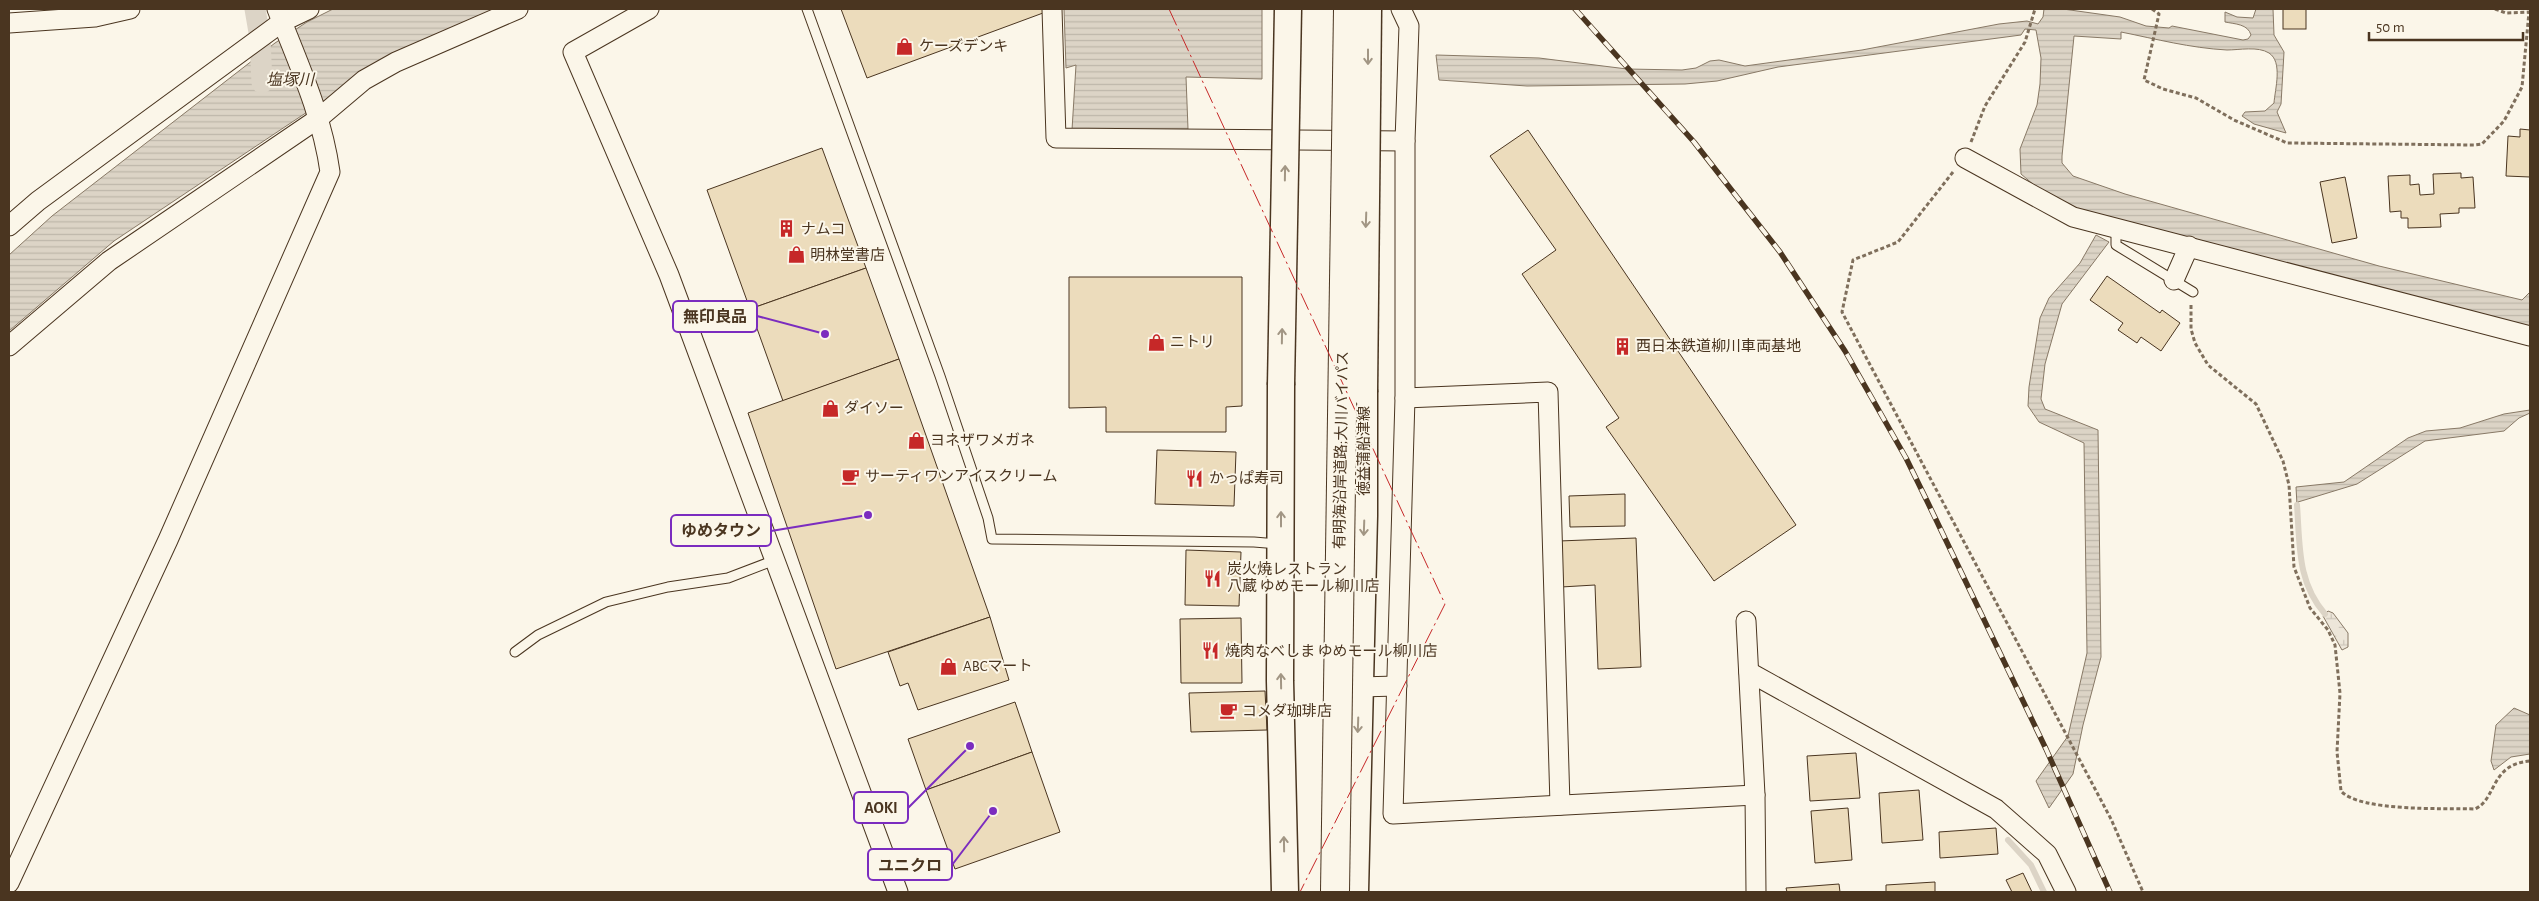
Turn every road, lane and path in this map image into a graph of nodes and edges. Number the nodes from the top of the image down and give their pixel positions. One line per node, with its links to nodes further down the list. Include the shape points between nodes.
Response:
1 (130, 9): 16 (street, via 95,17)
2 (309, 9): 15 (street)
3 (518, 9): 17 (street, via 396,62 364,80)
4 (649, 9): 29 (street, via 573,52 669,275)
5 (807, 9): 28 (lane, via 940,376 988,518 992,539)
6 (1052, 9): 18 (street, via 1056,138)
7 (1288, 9): 28 (main road, one-way to 7, bridge)
8 (1348, 9): 41 (highway, 有明海沿岸道路;大川バイパス, bridge)
9 (1368, 9): 34 (main road, 徳益蒲船津線, one-way to 34, bridge, via 1364,516)
10 (1401, 9): 18 (street, via 1409,26)
11 (2035, 9): 19 (path, via 2025,42 1985,106)
12 (2152, 9): 14 (path, via 2159,14 2144,80 2196,98 2234,120 2287,143 2474,145 2482,144 2504,121 2522,87)
13 (2495, 9): 14 (path, via 2506,13)
14 (2529, 12)
15 (280, 15): 17 (street); 20 (street)
16 (9, 23)
17 (318, 115): 26 (street, via 109,261); 38 (street, via 326,140 330,172 168,540)
18 (1405, 140): 27 (street)
19 (1965, 158): 21 (street, via 2073,217); 45 (path, via 1898,242 1853,260 1842,312 2111,819)
20 (9, 226)
21 (2116, 227): 22 (street); 23 (lane, via 2116,245)
22 (2189, 246): 23 (street); 25 (street)
23 (2174, 280): 24 (lane)
24 (2193, 292): 35 (path, via 2190,310 2195,343 2208,365 2256,404 2283,461 2289,484 2294,567 2310,608 2328,630 2334,645 2340,693 2337,752 2342,791 2351,800 2373,805 2475,809 2481,806 2490,789 2510,766)
25 (2530, 336)
26 (9, 346)
27 (1405, 398): 33 (street); 37 (street, via 1548,392)
28 (1281, 545): 40 (main road, one-way to 28, via 1280,681)
29 (775, 560): 31 (lane, via 728,578 668,587 606,602 538,635); 39 (street)
30 (1746, 621): 32 (street)
31 (516, 652)
32 (1748, 672): 36 (street); 44 (street, via 1996,809 2047,854)
33 (1397, 686): 34 (street); 37 (street, via 1393,814)
34 (1359, 687): 42 (main road, 徳益蒲船津線, one-way to 42)
35 (2530, 761)
36 (1755, 795): 37 (street); 43 (street)
37 (1560, 805)
38 (9, 883)
39 (898, 892)
40 (1285, 892)
41 (1335, 892)
42 (1355, 892)
43 (1756, 892)
44 (2066, 892)
45 (2143, 892)

